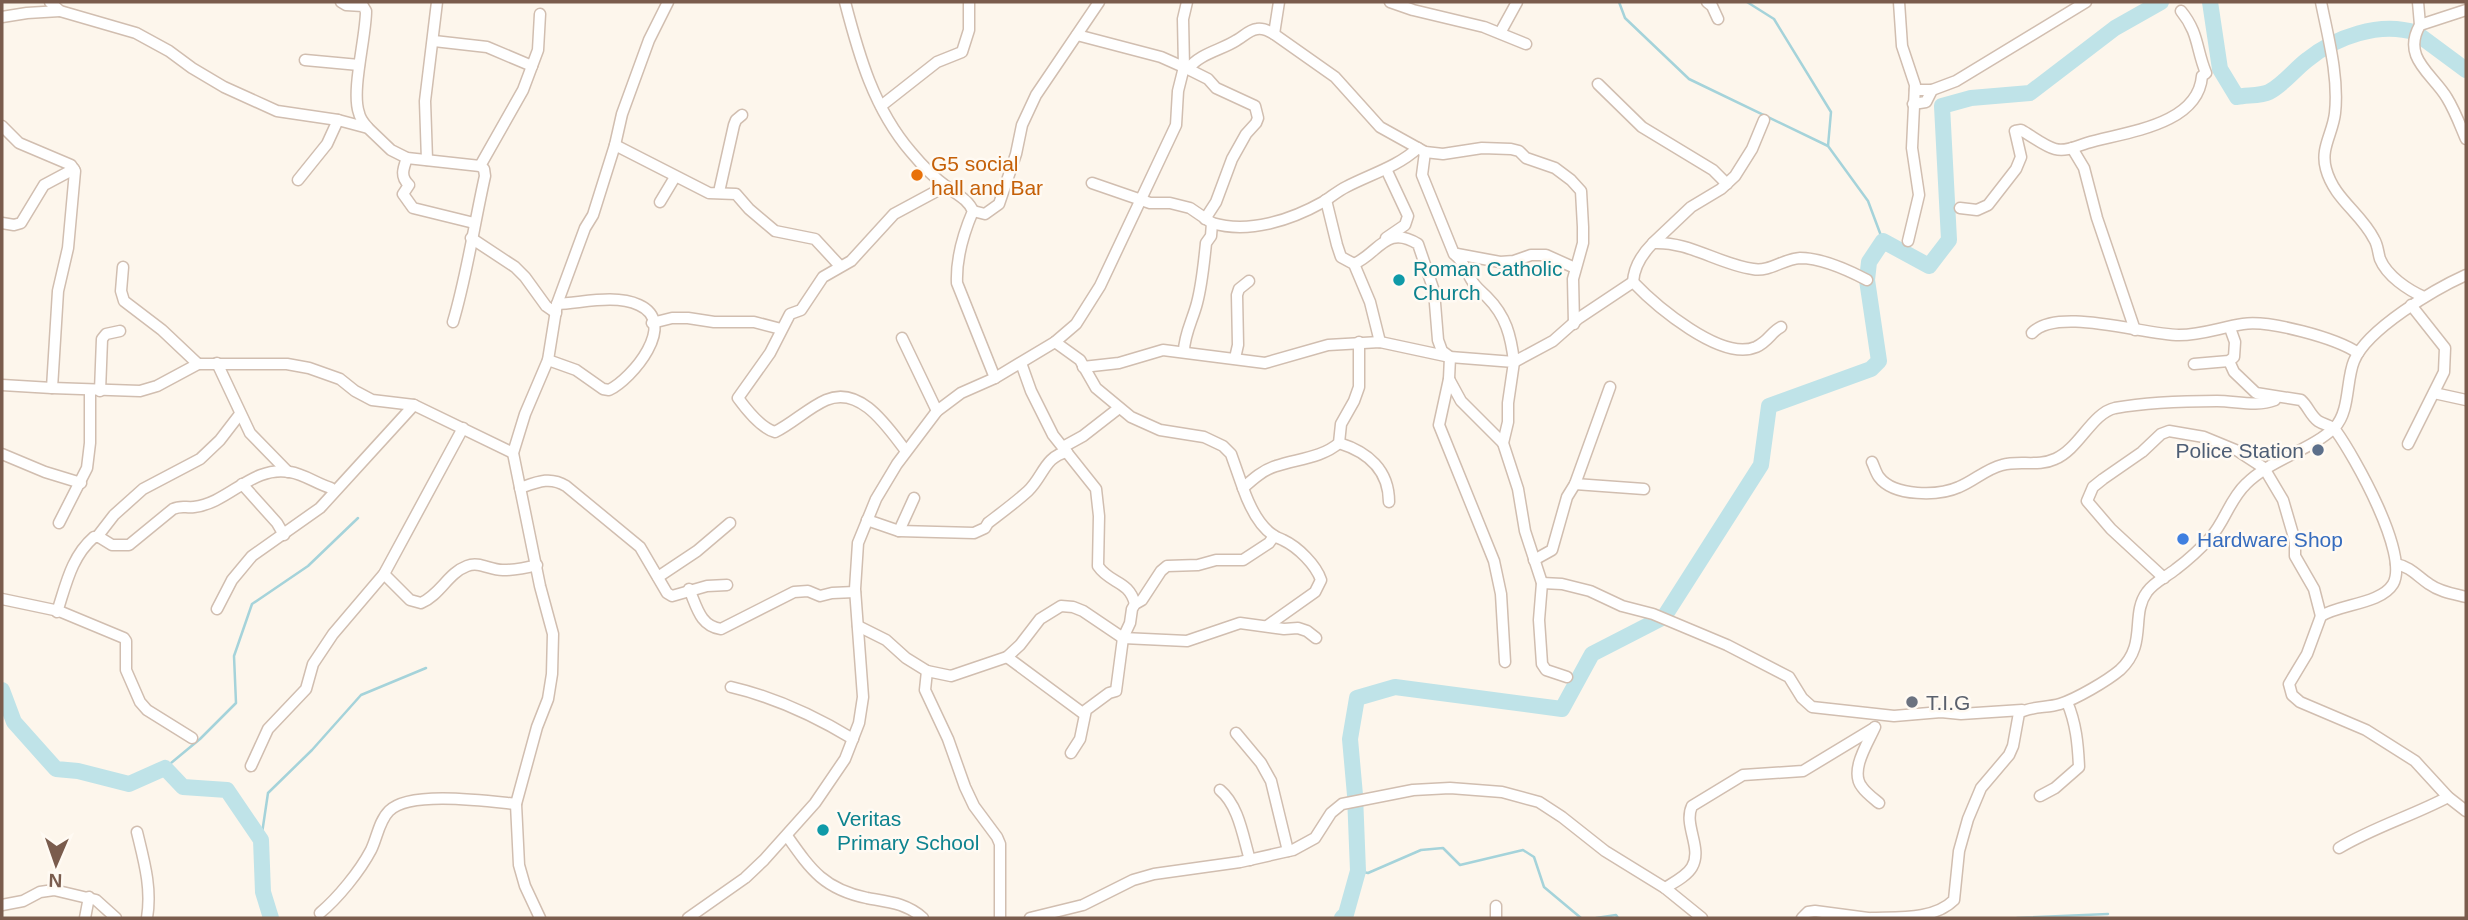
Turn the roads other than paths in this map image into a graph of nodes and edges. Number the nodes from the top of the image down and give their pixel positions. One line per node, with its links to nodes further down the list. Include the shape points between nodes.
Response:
1 (50, 2): 19 (street)
2 (341, 2): 31 (street, via 363,6 366,11)
3 (438, 2): 28 (street)
4 (668, 2): 46 (street, via 626,101)
5 (845, 2): 38 (street, via 857,51)
6 (969, 2): 38 (street, via 969,30 962,52 937,62)
7 (1098, 2): 27 (street)
8 (1187, 2): 33 (street, via 1183,19)
9 (1279, 2): 26 (street)
10 (1390, 2): 17 (street)
11 (1517, 2): 25 (street)
12 (1707, 2): 23 (street)
13 (1899, 2): 35 (street, via 1902,46)
14 (2086, 2): 36 (street, via 1962,78)
15 (2321, 2): 81 (street, via 2336,100 2324,153 2326,171 2338,195 2375,241 2386,270)
16 (2418, 2): 24 (street)
17 (1414, 6): 25 (street)
18 (2466, 10): 24 (street)
19 (60, 11): 22 (street); 40 (street, via 136,33 224,87 277,111)
20 (2181, 11): 47 (street, via 2196,34 2206,73 2196,99 2144,129)
21 (540, 14): 32 (street)
22 (2, 17)
23 (1718, 19)
24 (2420, 25): 45 (street, via 2415,39 2419,60 2445,95)
25 (1500, 33): 29 (street)
26 (1274, 34): 33 (street, via 1257,29); 48 (street, via 1335,77 1381,127)
27 (1077, 35): 33 (street, via 1142,51); 64 (street, via 1045,80 1022,125 999,204 985,214)
28 (434, 41): 32 (street, via 487,47); 50 (street, via 425,101)
29 (1526, 44)
30 (305, 60): 31 (street)
31 (359, 65): 43 (street, via 357,107)
32 (532, 66): 51 (street)
33 (1186, 68): 60 (street, via 1178,91 1176,125); 65 (street, via 1255,106 1258,118 1233,159)
34 (1598, 84): 57 (street, via 1643,127 1713,170)
35 (1915, 90): 36 (street); 37 (street)
36 (1932, 90): 37 (street, via 1926,102)
37 (1913, 104): 70 (street, via 1912,148 1919,195)
38 (881, 106): 58 (street, via 912,153)
39 (743, 116): 59 (street, via 734,125)
40 (338, 120): 43 (street); 55 (street, via 327,144)
41 (1764, 120): 57 (street, via 1747,158)
42 (2, 127): 44 (street)
43 (368, 128): 49 (street)
44 (6, 138): 52 (street)
45 (2466, 139)
46 (615, 145): 54 (street); 83 (street)
47 (2072, 148): 63 (street, via 2056,150 2015,131 2021,157 2016,169 1987,205 1977,210); 90 (street, via 2084,168)
48 (1421, 150): 53 (street); 72 (street, via 1422,176); 76 (street, via 1443,154 1511,149 1571,180 1581,191 1583,203 1583,243)
49 (407, 158): 50 (street); 67 (street, via 402,172 409,185 403,194 413,208)
50 (427, 160): 51 (street)
51 (480, 166): 67 (street, via 485,176)
52 (74, 169): 66 (street, via 44,185 21,223); 113 (street, via 68,248 58,291)
53 (1386, 169): 61 (street); 69 (street, via 1408,221)
54 (675, 177): 59 (street, via 709,193); 62 (street)
55 (298, 180)
56 (1092, 183): 60 (street)
57 (1727, 184): 71 (street, via 1691,207)
58 (946, 187): 64 (street); 74 (street, via 894,214)
59 (719, 192): 74 (street, via 736,194 775,231 815,239)
60 (1141, 200): 65 (street, via 1190,208); 94 (street, via 1100,286 1076,324)
61 (1326, 200): 65 (street, via 1264,224 1239,227); 73 (street, via 1341,257)
62 (660, 202)
63 (1960, 208)
64 (973, 211): 109 (street, via 957,282)
65 (1208, 221): 97 (street, via 1211,236)
66 (2, 223)
67 (474, 223): 68 (street)
68 (471, 238): 83 (street, via 515,267 546,306); 84 (street)
69 (1385, 240): 73 (street); 99 (street, via 1406,237 1418,244 1434,291 1438,340)
70 (1908, 241)
71 (1653, 243): 78 (street, via 1682,244 1755,270 1800,258 1844,267); 80 (street, via 1637,263)
72 (1454, 254): 76 (street, via 1500,262 1546,255); 103 (street, via 1508,325)
73 (1354, 264): 96 (street)
74 (840, 266): 89 (street, via 823,277)
75 (123, 267): 106 (street, via 124,301)
76 (1575, 268): 86 (street)
77 (2466, 275): 81 (street)
78 (1867, 280)
79 (1249, 281): 100 (street, via 1237,295)
80 (1633, 282): 86 (street); 87 (street, via 1672,318 1721,345 1753,348)
81 (2424, 297): 82 (street)
82 (2411, 305): 98 (street); 115 (street, via 2445,348 2444,372)
83 (557, 309): 85 (street, via 608,300 629,302 646,309); 101 (street)
84 (453, 323)
85 (652, 323): 89 (street, via 688,318 754,322); 101 (street, via 653,341 647,354 609,390)
86 (1574, 324): 103 (street)
87 (1781, 327)
88 (2230, 328): 90 (street, via 2192,335); 98 (street, via 2266,323); 102 (street, via 2236,351)
89 (781, 330): 128 (street, via 738,398 760,422 775,432 828,399 850,398 877,415)
90 (2135, 330): 92 (street, via 2076,322 2038,326)
91 (121, 331): 114 (street, via 102,339)
92 (2032, 333)
93 (902, 338): 120 (street)
94 (1055, 342): 105 (street); 108 (street, via 1072,352)
95 (1359, 342): 96 (street); 100 (street, via 1328,345 1265,363); 124 (street, via 1359,387 1341,424)
96 (1380, 342): 99 (street)
97 (1184, 351): 100 (street); 108 (street, via 1163,349 1119,363)
98 (2358, 353): 122 (street)
99 (1450, 357): 103 (street); 110 (street)
100 (1235, 358)
101 (548, 360): 129 (street)
102 (2229, 361): 107 (street); 116 (street, via 2249,388)
103 (1514, 362): 125 (street)
104 (217, 363): 106 (street); 118 (street, via 309,368 340,379 372,400); 121 (street)
105 (1021, 363): 109 (street); 127 (street, via 1042,416)
106 (198, 364): 114 (street, via 146,390)
107 (2194, 364)
108 (1083, 367): 119 (street, via 1096,388)
109 (995, 378): 120 (street)
110 (1449, 379): 125 (street, via 1461,401); 171 (street, via 1438,425 1494,561)
111 (2, 386): 113 (street)
112 (1610, 387): 136 (street)
113 (52, 388): 114 (street)
114 (95, 391): 134 (street, via 87,468)
115 (2434, 393): 117 (street); 126 (street)
116 (2281, 397): 122 (street, via 2301,400 2318,420); 131 (street, via 2267,402 2206,401 2112,409 2054,460 2002,465 1934,494 1886,483)
117 (2466, 400)
118 (414, 405): 123 (street); 147 (street, via 320,509)
119 (1119, 408): 127 (street); 139 (street, via 1142,423 1205,437 1223,446 1231,454)
120 (937, 411): 128 (street)
121 (240, 414): 133 (street, via 250,433); 149 (street, via 200,459 144,489)
122 (2334, 427): 132 (street); 151 (street, via 2386,522)
123 (463, 428): 129 (street); 153 (street)
124 (1339, 443): 139 (street, via 1317,455 1273,467); 142 (street, via 1377,465 1389,488)
125 (1503, 443): 150 (street)
126 (2408, 444)
127 (1065, 450): 146 (street, via 1046,463 1031,488 980,530); 162 (street, via 1096,489 1098,566 1126,586)
128 (906, 451): 143 (street)
129 (513, 453): 138 (street)
130 (2, 454): 134 (street)
131 (1872, 462)
132 (2264, 468): 155 (street, via 2242,488 2210,537); 155 (street, via 2221,443 2169,431 2093,487 2087,501 2095,512); 165 (street, via 2283,500 2295,556 2314,589)
133 (288, 471): 135 (street, via 261,474); 137 (street)
134 (81, 483): 144 (street)
135 (242, 484): 147 (street); 149 (street, via 194,507 173,509 129,545 111,545)
136 (1575, 484): 140 (street); 150 (street, via 1552,550)
137 (331, 488)
138 (520, 488): 152 (street); 154 (street, via 545,479 566,486 640,547)
139 (1243, 488): 148 (street, via 1254,512)
140 (1644, 489)
141 (914, 498): 146 (street)
142 (1389, 502)
143 (867, 520): 146 (street); 159 (street, via 858,543)
144 (59, 523)
145 (730, 523): 154 (street)
146 (899, 531)
147 (284, 535): 163 (street, via 239,569)
148 (1274, 536): 162 (street, via 1244,560 1167,566); 167 (street, via 1312,564 1321,580 1315,592)
149 (97, 537): 164 (street, via 74,562)
150 (1534, 559): 156 (street)
151 (2396, 564): 160 (street, via 2444,592); 165 (street, via 2392,586 2375,597)
152 (537, 565): 153 (street, via 503,571 466,566 432,599 421,603 410,600); 189 (street, via 554,634 552,674)
153 (384, 573): 184 (street, via 333,634 313,664 302,695 268,729)
154 (658, 577): 158 (street, via 672,596)
155 (2164, 578): 175 (street, via 2141,603 2137,642 2128,662)
156 (1542, 583): 173 (street, via 1542,664); 178 (street, via 1575,586 1653,614 1777,670 1789,677 1812,707)
157 (727, 585): 158 (street)
158 (689, 589): 159 (street, via 704,622 721,629 794,592 820,596)
159 (855, 592): 166 (street)
160 (2466, 597)
161 (2, 599): 164 (street)
162 (1135, 604): 168 (street)
163 (217, 609)
164 (57, 612): 181 (street, via 124,638 126,670 140,702)
165 (2320, 616): 187 (street, via 2308,654 2289,684 2292,695 2366,730 2415,761)
166 (858, 626): 172 (street, via 886,640); 182 (street, via 863,697)
167 (1267, 626): 168 (street, via 1240,623 1187,641); 169 (street, via 1298,628)
168 (1123, 638): 170 (street, via 1083,611 1061,606 1040,619); 177 (street, via 1116,691)
169 (1316, 638)
170 (1007, 657): 172 (street, via 951,676); 177 (street)
171 (1505, 662)
172 (927, 671): 206 (street, via 925,690 965,787 986,825 998,836)
173 (1567, 677)
174 (731, 687): 182 (street, via 812,715)
175 (2067, 702): 176 (street); 186 (street, via 2076,730 2079,767)
176 (2022, 710): 178 (street); 210 (street, via 2009,755 1981,788 1968,820 1959,851 1954,900 1941,910 1918,915)
177 (1084, 714): 183 (street, via 1080,739)
178 (1880, 715): 179 (street)
179 (1874, 729): 188 (street, via 1860,761 1858,780); 196 (street, via 1803,771 1743,775 1692,806 1688,815 1694,861 1691,870)
180 (1236, 733): 194 (street, via 1271,781)
181 (192, 738)
182 (853, 739): 192 (street, via 836,775)
183 (1071, 753)
184 (251, 766)
185 (1220, 790): 195 (street, via 1236,812)
186 (2040, 796)
187 (2448, 797): 190 (street); 193 (street)
188 (1878, 803)
189 (516, 804): 199 (street, via 421,799 398,804 389,810 356,872); 203 (street, via 519,865)
190 (2466, 811)
191 (136, 832): 202 (street, via 149,883)
192 (787, 836): 204 (street, via 745,878); 205 (street, via 824,881 865,897 904,905)
193 (2339, 848)
194 (1288, 851): 195 (street); 196 (street, via 1315,838 1342,804 1413,790 1463,788 1525,797 1551,809 1605,851)
195 (1250, 860): 207 (street, via 1154,874 1083,905)
196 (1665, 888): 208 (street)
197 (89, 897): 198 (street, via 47,890); 200 (street); 201 (street)
198 (2, 905)
199 (320, 913)
200 (85, 918)
201 (116, 918)
202 (147, 918)
203 (540, 918)
204 (688, 918)
205 (923, 918)
206 (1000, 918)
207 (1030, 918)
208 (1702, 918)
209 (1802, 918): 210 (street, via 1815,911)
210 (1870, 918)

